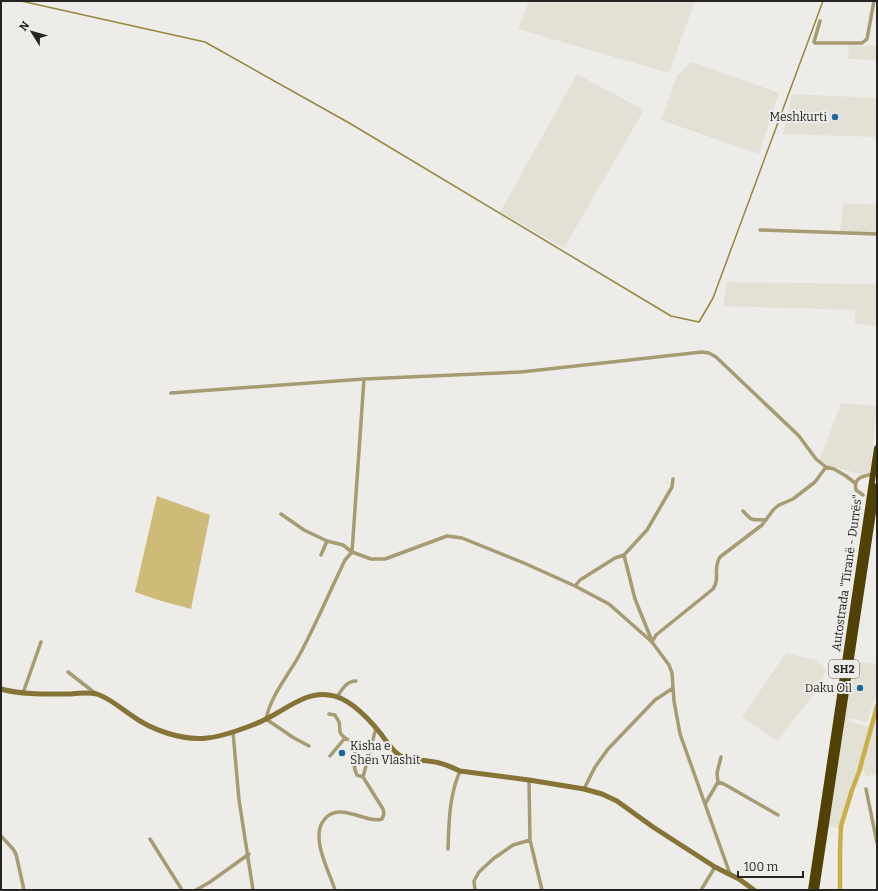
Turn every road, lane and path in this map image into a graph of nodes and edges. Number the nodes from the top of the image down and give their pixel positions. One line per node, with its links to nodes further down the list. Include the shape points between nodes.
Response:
1 (874, 1): 2 (street, via 867,39 862,43 814,42)
2 (820, 21)
3 (760, 230): 4 (street)
4 (877, 234)
5 (364, 379): 6 (street); 8 (street, via 520,372 709,353 799,436 816,459); 19 (street)
6 (171, 393)
7 (877, 448): 9 (highway, Autostrada "Tiranë - Durrës" / SH2)
8 (826, 467): 11 (street); 17 (street, via 815,482 793,499 774,509)
9 (873, 474): 11 (street, via 863,476); 65 (highway, Autostrada "Tiranë - Durrës" / SH2)
10 (673, 479): 21 (street, via 672,486 647,530)
11 (856, 483): 13 (street, via 856,490)
12 (877, 486): 15 (highway, Autostrada "Tiranë - Durrës" / SH2)
13 (863, 495)
14 (744, 510): 17 (street, via 750,519)
15 (875, 510): 66 (highway, Autostrada "Tiranë - Durrës" / SH2)
16 (281, 514): 18 (street, via 304,530)
17 (766, 520): 24 (street, via 720,557 716,564 717,583 713,589 656,635)
18 (327, 541): 19 (street, via 342,545); 20 (street)
19 (352, 552): 22 (street, via 371,559 385,559 439,538 462,538 524,562); 33 (street, via 345,560 299,655 276,693)
20 (321, 555)
21 (624, 555): 22 (street, via 580,580); 24 (street, via 635,599)
22 (575, 586): 24 (street, via 609,604)
23 (41, 642): 29 (street)
24 (652, 642): 27 (street, via 669,665)
25 (68, 672): 30 (street, via 89,690)
26 (356, 681): 31 (street, via 345,686)
27 (673, 688): 44 (street, via 655,700 608,749 595,766); 46 (street, via 680,734)
28 (1, 689): 29 (street)
29 (23, 693): 30 (street)
30 (98, 694): 35 (street, via 135,718 167,733 185,738 208,738)
31 (337, 697): 33 (street, via 320,694 308,697); 34 (street, via 362,713)
32 (329, 714): 36 (street, via 335,715 339,721 339,730)
33 (266, 719): 35 (street); 37 (street)
34 (376, 727): 40 (street, via 394,750 403,757 430,761); 41 (street)
35 (233, 732): 53 (street, via 239,800)
36 (345, 738): 38 (street); 41 (street, via 355,746 354,770 357,775)
37 (309, 746)
38 (330, 756)
39 (721, 757): 43 (street, via 717,773)
40 (460, 771): 42 (street); 52 (street, via 452,791)
41 (363, 777): 60 (street, via 384,814 382,819 377,820 349,813 333,812 327,816 320,829 319,841)
42 (529, 780): 44 (street); 50 (street)
43 (718, 782): 46 (street); 47 (street)
44 (584, 789): 54 (street, via 616,801)
45 (866, 789): 51 (street)
46 (705, 804): 55 (street)
47 (778, 815)
48 (1, 836): 56 (street, via 16,854)
49 (150, 840): 57 (street)
50 (530, 840): 61 (street, via 513,845 493,859 479,872 474,881); 62 (street)
51 (877, 843)
52 (448, 849)
53 (249, 854): 58 (street); 59 (street)
54 (715, 867): 55 (street); 63 (street)
55 (730, 874): 64 (street)
56 (24, 890)
57 (182, 890)
58 (196, 890)
59 (253, 890)
60 (335, 890)
61 (475, 890)
62 (542, 890)
63 (701, 890)
64 (754, 890)
65 (811, 890)
66 (816, 890)

